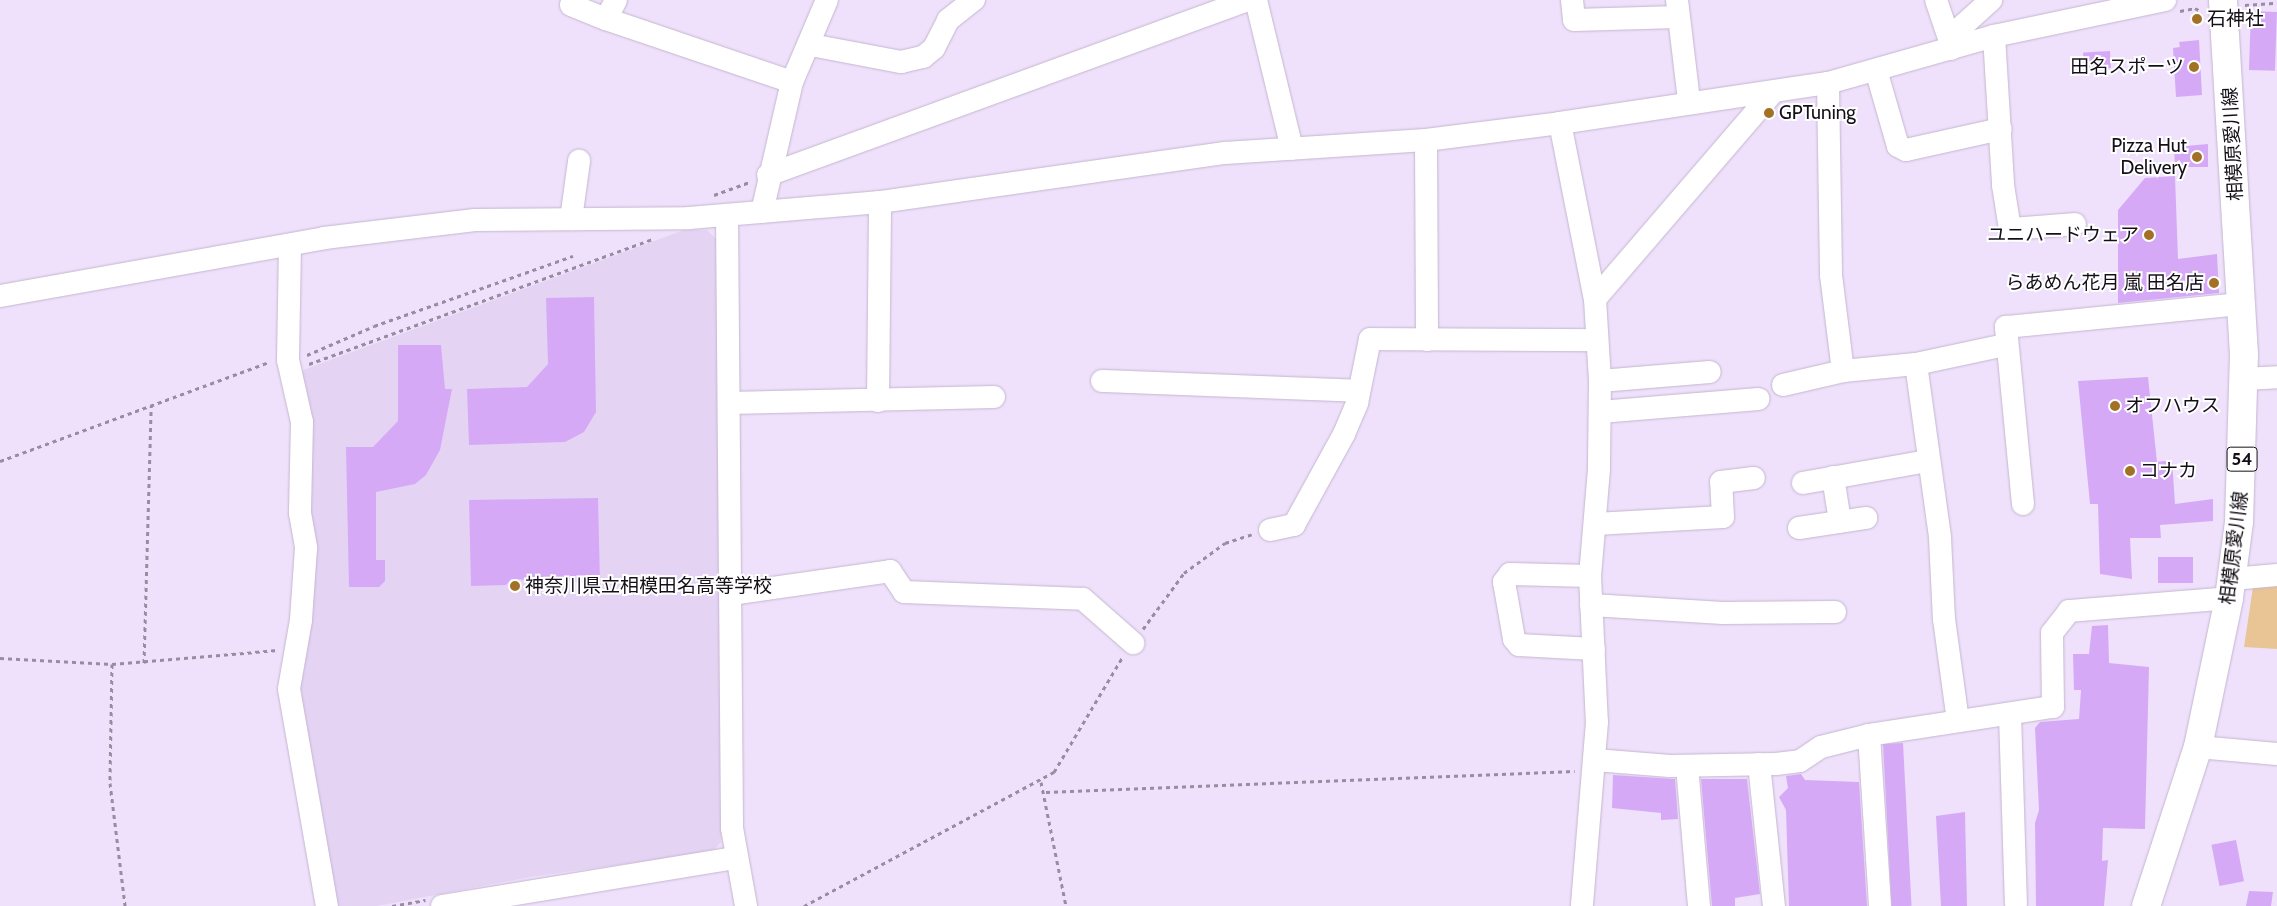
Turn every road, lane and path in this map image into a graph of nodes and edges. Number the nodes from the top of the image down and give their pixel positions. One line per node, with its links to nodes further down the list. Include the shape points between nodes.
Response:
1 (573, 0): 12 (street, via 571,5)
2 (827, 0): 16 (street)
3 (974, 0): 16 (street, via 948,20 934,48 923,57 902,62)
4 (1248, 0): 27 (street)
5 (1256, 0): 25 (street)
6 (1572, 0): 13 (street, via 1574,20)
7 (1936, 0): 15 (street)
8 (1991, 0): 15 (street)
9 (2165, 0): 14 (street)
10 (2235, 2): 11 (path); 37 (main road, 相模原愛川線 / 54)
11 (2277, 4)
12 (611, 9): 18 (street)
13 (1678, 9): 21 (street)
14 (1994, 36): 15 (street); 23 (street)
15 (1950, 44): 17 (street)
16 (811, 45): 18 (street)
17 (1876, 70): 19 (street); 23 (street, via 1898,146 1906,150)
18 (792, 82): 27 (street)
19 (1828, 83): 20 (street); 43 (street, via 1831,275)
20 (1772, 93): 21 (street); 36 (street)
21 (1689, 100): 22 (street)
22 (1560, 123): 24 (street); 36 (street)
23 (2001, 129): 32 (street, via 2003,184 2010,229)
24 (1426, 140): 25 (street); 38 (street)
25 (1292, 149): 28 (street, via 1225,153)
26 (579, 161): 31 (street)
27 (768, 175): 29 (street)
28 (880, 202): 29 (street); 53 (street)
29 (762, 212): 30 (street)
30 (727, 216): 31 (street); 54 (street)
31 (571, 219): 34 (street, via 475,220)
32 (2075, 224)
33 (663, 235): 42 (path)
34 (290, 245): 35 (street); 42 (street)
35 (0, 296)
36 (1595, 300): 39 (street)
37 (2242, 304): 40 (street, via 2006,327); 46 (main road, 相模原愛川線 / 54)
38 (1427, 340): 39 (street); 50 (street, via 1370,339)
39 (1597, 340): 48 (street)
40 (2005, 345): 41 (street); 61 (street)
41 (1916, 364): 43 (street); 57 (street)
42 (290, 371): 74 (street, via 302,422 300,513 306,548)
43 (1842, 371): 49 (street)
44 (1710, 372): 48 (street)
45 (2277, 377): 46 (street)
46 (2244, 379): 69 (main road, 相模原愛川線 / 54, via 2242,467)
47 (1102, 381): 50 (street)
48 (1600, 381): 56 (street)
49 (1783, 385)
50 (1359, 390): 66 (street, via 1344,434 1294,525)
51 (994, 396): 53 (street)
52 (1758, 399): 56 (street)
53 (878, 401): 54 (street)
54 (729, 403): 70 (street)
55 (151, 406): 77 (path)
56 (1600, 412): 64 (street)
57 (1928, 461): 58 (street); 80 (street, via 1940,538 1944,619)
58 (1833, 477): 60 (street); 63 (street)
59 (1754, 478): 64 (street, via 1721,482 1723,517)
60 (1803, 483)
61 (2023, 504)
62 (1866, 518): 63 (street)
63 (1840, 521): 65 (street)
64 (1595, 524): 68 (street)
65 (1798, 528)
66 (1270, 530): 73 (path, via 1225,543 1184,572)
67 (2277, 575): 69 (street)
68 (1590, 576): 71 (street); 75 (street, via 1510,574 1504,582 1514,639 1518,645)
69 (2230, 588): 79 (street, via 2069,611 2052,633 2053,707); 82 (main road, 相模原愛川線 / 54)
70 (731, 594): 73 (street, via 890,571 904,592 1083,599); 89 (street)
71 (1591, 605): 72 (street, via 1723,613); 75 (street)
72 (1835, 612)
73 (1133, 643): 87 (path, via 1102,686 1054,772)
74 (298, 648): 77 (path); 92 (street, via 289,689)
75 (1594, 649): 85 (street, via 1598,686)
76 (0, 658): 78 (path)
77 (144, 663): 78 (path)
78 (112, 664): 91 (path, via 110,783)
79 (2010, 715): 80 (street); 90 (street)
80 (1958, 722): 81 (street)
81 (1869, 735): 84 (street, via 1821,747 1800,761); 100 (street)
82 (2198, 748): 83 (street); 101 (main road, 相模原愛川線 / 54)
83 (2277, 754)
84 (1759, 764): 86 (street); 99 (street)
85 (1594, 765): 86 (street); 88 (path); 97 (street)
86 (1687, 766): 98 (street)
87 (1041, 782): 88 (path); 95 (path)
88 (1046, 792): 96 (path)
89 (735, 858): 93 (street); 94 (street)
90 (2016, 904)
91 (125, 906)
92 (327, 906)
93 (442, 906)
94 (746, 906)
95 (804, 906)
96 (1066, 906)
97 (1582, 906)
98 (1699, 906)
99 (1774, 906)
100 (1880, 906)
101 (2146, 906)

